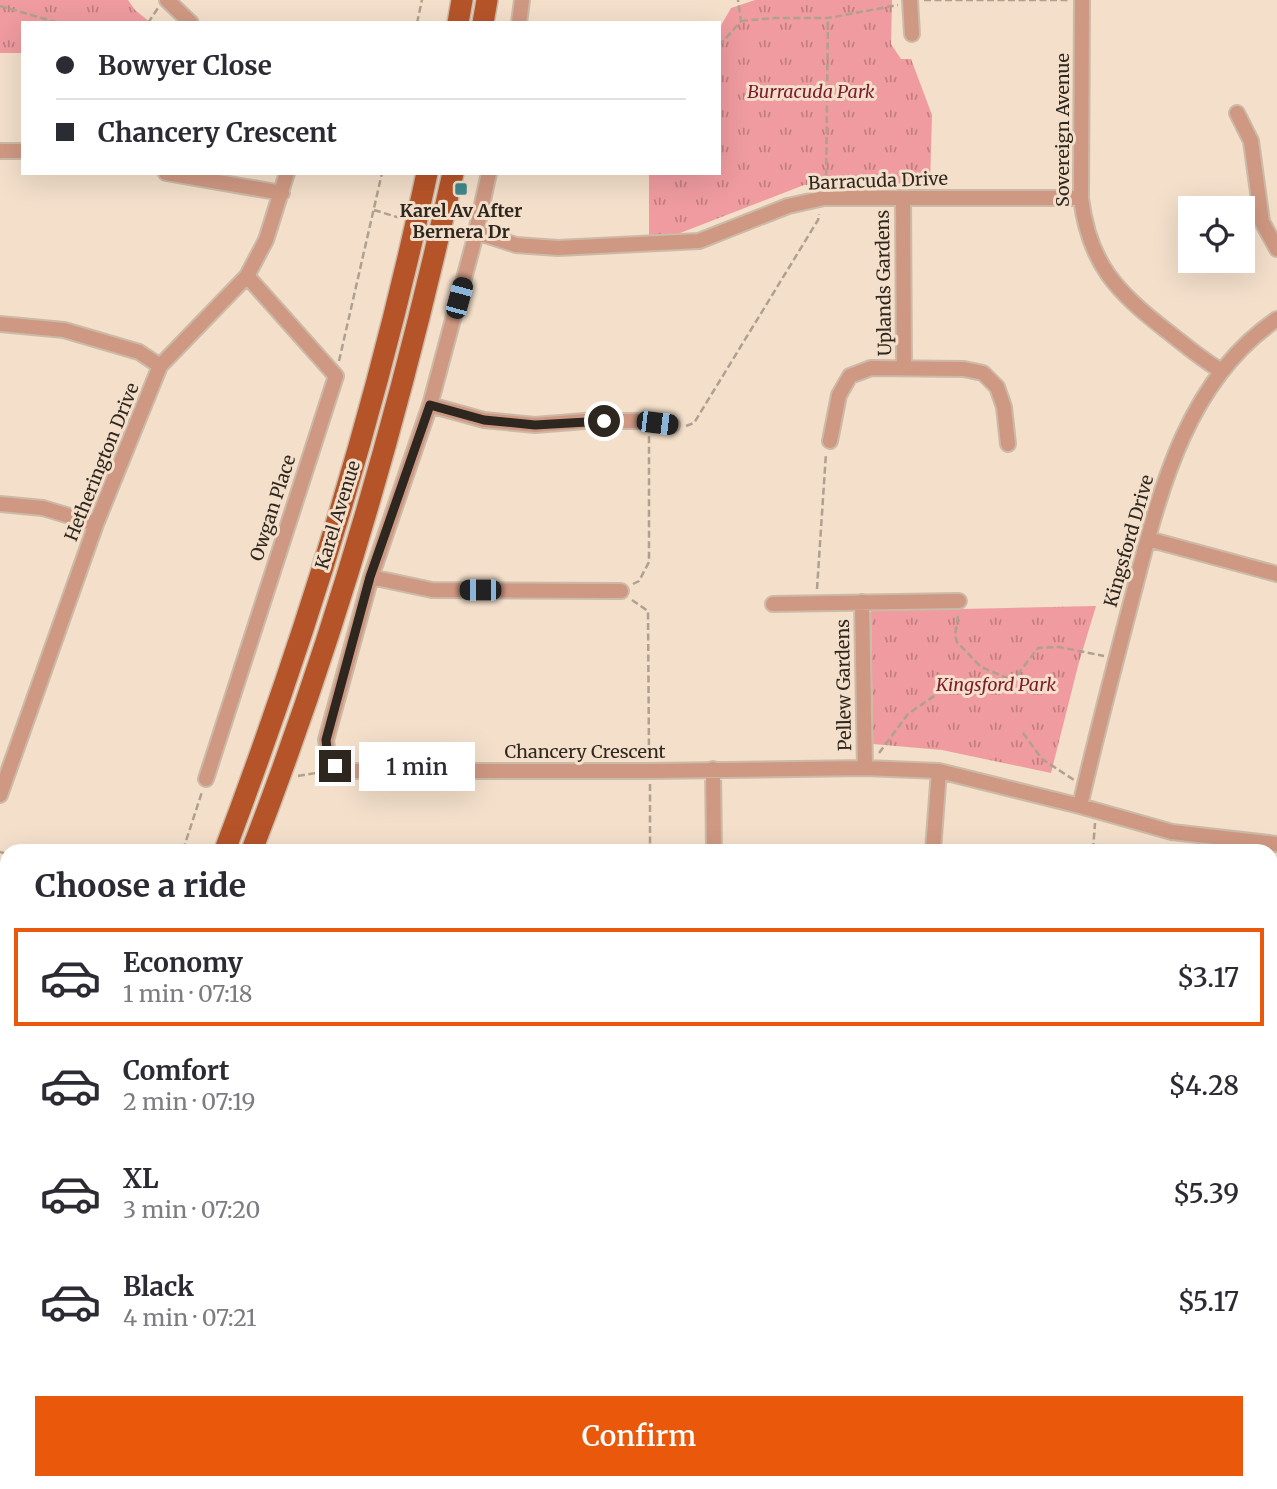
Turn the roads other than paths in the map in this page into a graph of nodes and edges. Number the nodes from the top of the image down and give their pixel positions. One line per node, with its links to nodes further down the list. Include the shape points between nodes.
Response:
1 (461, 0): 8 (main road)
2 (487, 0): 9 (main road)
3 (522, 0): 10 (street)
4 (1082, 0): 22 (street, Sovereign Avenue)
5 (905, 3): 11 (street)
6 (163, 4): 7 (street)
7 (188, 21)
8 (458, 21)
9 (483, 21)
10 (519, 21)
11 (912, 34)
12 (1237, 113): 24 (street, via 1251,141 1262,222)
13 (0, 151): 14 (street)
14 (21, 151)
15 (178, 175): 20 (street)
16 (286, 175): 20 (street, Hetherington Drive)
17 (427, 175): 50 (main road, Karel Avenue, via 337,521)
18 (453, 175): 51 (main road, Karel Avenue, via 373,486 334,616)
19 (489, 175): 23 (street)
20 (282, 193): 25 (street, Hetherington Drive, via 266,240)
21 (903, 198): 22 (street, Barracuda Drive); 23 (street, Barracuda Drive, via 808,200 699,241 558,248 516,245); 29 (street, Uplands Gardens)
22 (1081, 198): 30 (street, Sovereign Avenue, via 1093,250 1113,282 1138,308)
23 (476, 232): 31 (street)
24 (1277, 250)
25 (247, 276): 28 (street, Hetherington Drive); 47 (street, Owgan Place, via 336,376)
26 (1277, 319): 30 (street, Kingsford Drive, via 1257,332)
27 (0, 324): 28 (street, via 64,330 139,352)
28 (160, 366): 36 (street, Hetherington Drive)
29 (904, 368): 33 (street, Uplands Gardens, via 871,368 850,376 839,395); 34 (street, Uplands Gardens, via 983,373 997,387)
30 (1220, 370): 37 (street, Kingsford Drive, via 1183,435)
31 (430, 405): 32 (street, via 484,420 535,425 585,421); 39 (street)
32 (672, 425)
33 (830, 441)
34 (1008, 444)
35 (0, 504): 36 (street, via 43,508)
36 (96, 524): 48 (street, Hetherington Drive)
37 (1148, 539): 38 (street); 49 (street, Kingsford Drive)
38 (1277, 574)
39 (370, 577): 40 (street, via 432,590); 45 (street, Chancery Crescent, via 326,740 328,758 335,766 350,771)
40 (621, 591)
41 (959, 601): 42 (street, Pellew Gardens)
42 (862, 602): 43 (street, Pellew Gardens); 44 (street, Pellew Gardens)
43 (773, 604)
44 (865, 768): 45 (street, Chancery Crescent); 46 (street, Chancery Crescent)
45 (713, 769): 52 (street)
46 (939, 771): 49 (street, Chancery Crescent); 53 (street)
47 (206, 779)
48 (0, 795)
49 (1080, 806): 54 (street, Chancery Crescent, via 1172,832)
50 (227, 844)
51 (254, 844)
52 (714, 844)
53 (933, 844)
54 (1277, 844)

